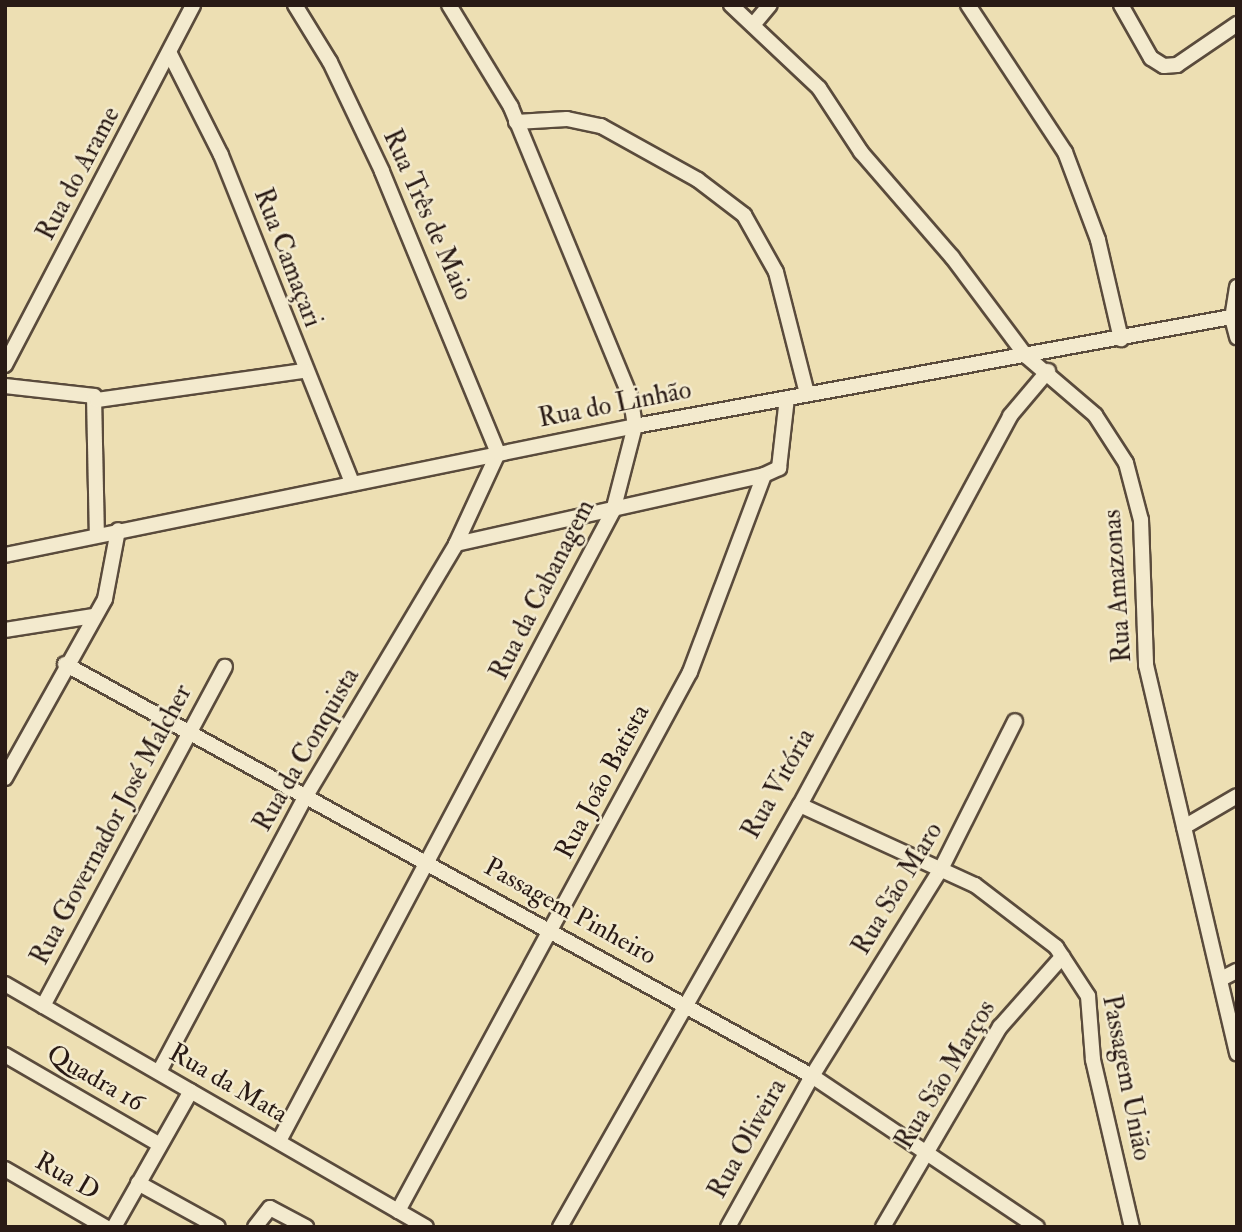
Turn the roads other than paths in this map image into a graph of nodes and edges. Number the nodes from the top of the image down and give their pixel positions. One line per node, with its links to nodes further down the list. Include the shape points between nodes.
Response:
1 (193, 5): 10 (street, Rua do Arame)
2 (295, 5): 25 (street, Rua Três de Maio, via 330,62 382,171)
3 (449, 5): 11 (street, Rua da Cabanagem, via 501,85)
4 (731, 5): 9 (street, Rua Amazonas)
5 (770, 5): 9 (street)
6 (968, 5): 15 (street, via 1065,152 1098,240)
7 (1121, 5): 8 (street, via 1151,58 1164,66 1178,65)
8 (1237, 24)
9 (753, 25): 16 (street, Rua Amazonas, via 824,94 860,152 953,257)
10 (170, 54): 17 (street, Rua do Arame); 18 (street, Rua Camaçari, via 221,155)
11 (516, 122): 21 (street, via 567,118 601,126 698,180 744,215 776,272); 24 (street, Rua da Cabanagem, via 622,375)
12 (1237, 286): 13 (street)
13 (1234, 317): 14 (street); 15 (street, Rua do Linhão)
14 (1237, 337)
15 (1121, 339): 16 (street, Rua do Linhão)
16 (1026, 356): 19 (street, Rua Amazonas); 21 (street, Rua do Linhão)
17 (5, 365)
18 (304, 370): 23 (street); 27 (street, Rua Camaçari)
19 (1048, 371): 42 (street, Rua Vitória, via 1010,416); 43 (street, Rua Amazonas, via 1095,415 1135,488 1146,665)
20 (5, 386): 23 (street, via 85,390)
21 (807, 394): 22 (street, Rua do Linhão)
22 (787, 398): 24 (street, Rua do Linhão); 26 (street, via 779,468)
23 (97, 400): 30 (street)
24 (635, 426): 25 (street, Rua do Linhão); 28 (street, Rua da Cabanagem)
25 (498, 453): 27 (street, Rua do Linhão); 31 (street, Rua da Conquista)
26 (764, 475): 28 (street); 46 (street, Rua João Batista, via 690,672)
27 (352, 482): 29 (street, Rua do Linhão)
28 (613, 511): 31 (street); 44 (street, Rua da Cabanagem)
29 (118, 530): 30 (street, Rua do Linhão); 33 (street, via 110,583)
30 (97, 534): 32 (street, Rua do Linhão)
31 (456, 544): 40 (street, Rua da Conquista)
32 (5, 555)
33 (93, 616): 34 (street); 35 (street)
34 (5, 630)
35 (65, 664): 38 (street, Passagem Pinheiro); 39 (street)
36 (225, 667): 38 (street, Rua Governador José Malcher)
37 (1015, 720): 45 (street, Rua São Maro)
38 (190, 729): 40 (street, Passagem Pinheiro); 52 (street, Rua Governador José Malcher)
39 (5, 778)
40 (306, 796): 44 (street, Passagem Pinheiro); 55 (street, Rua da Conquista)
41 (1237, 796): 43 (street)
42 (800, 805): 45 (street, Passagem União); 51 (street, Rua Vitória)
43 (1184, 827): 49 (street, Rua Amazonas)
44 (429, 863): 46 (street, Passagem Pinheiro); 58 (street, Rua da Cabanagem)
45 (942, 867): 47 (street, Passagem União, via 1018,914); 56 (street, Rua São Maro)
46 (551, 931): 51 (street, Passagem Pinheiro); 63 (street, Rua João Batista)
47 (1062, 957): 60 (street, Rua São Marços, via 1000,1027); 74 (street, Passagem União, via 1088,996 1093,1060)
48 (1237, 971): 49 (street)
49 (1222, 979): 53 (street, Rua Amazonas)
50 (5, 984): 52 (street, Rua da Mata)
51 (688, 1005): 56 (street, Passagem Pinheiro); 70 (street, Rua Vitória)
52 (43, 1006): 55 (street, Rua da Mata)
53 (1237, 1053)
54 (5, 1055): 59 (street, Quadra 16)
55 (159, 1072): 57 (street, Rua da Mata)
56 (812, 1076): 60 (street, Passagem Pinheiro); 71 (street, Rua Oliveira)
57 (191, 1091): 58 (street, Rua da Mata); 59 (street)
58 (279, 1141): 63 (street, Rua da Mata)
59 (160, 1145): 62 (street)
60 (929, 1152): 72 (street, Rua São Marços); 73 (street, Passagem Pinheiro)
61 (5, 1169): 64 (street, Rua D)
62 (138, 1183): 65 (street); 66 (street)
63 (398, 1211): 69 (street, Rua da Mata)
64 (105, 1227)
65 (114, 1227)
66 (218, 1227)
67 (255, 1227): 68 (street, via 270,1208)
68 (306, 1227)
69 (426, 1227)
70 (560, 1227)
71 (728, 1227)
72 (883, 1227)
73 (1037, 1227)
74 (1132, 1227)

